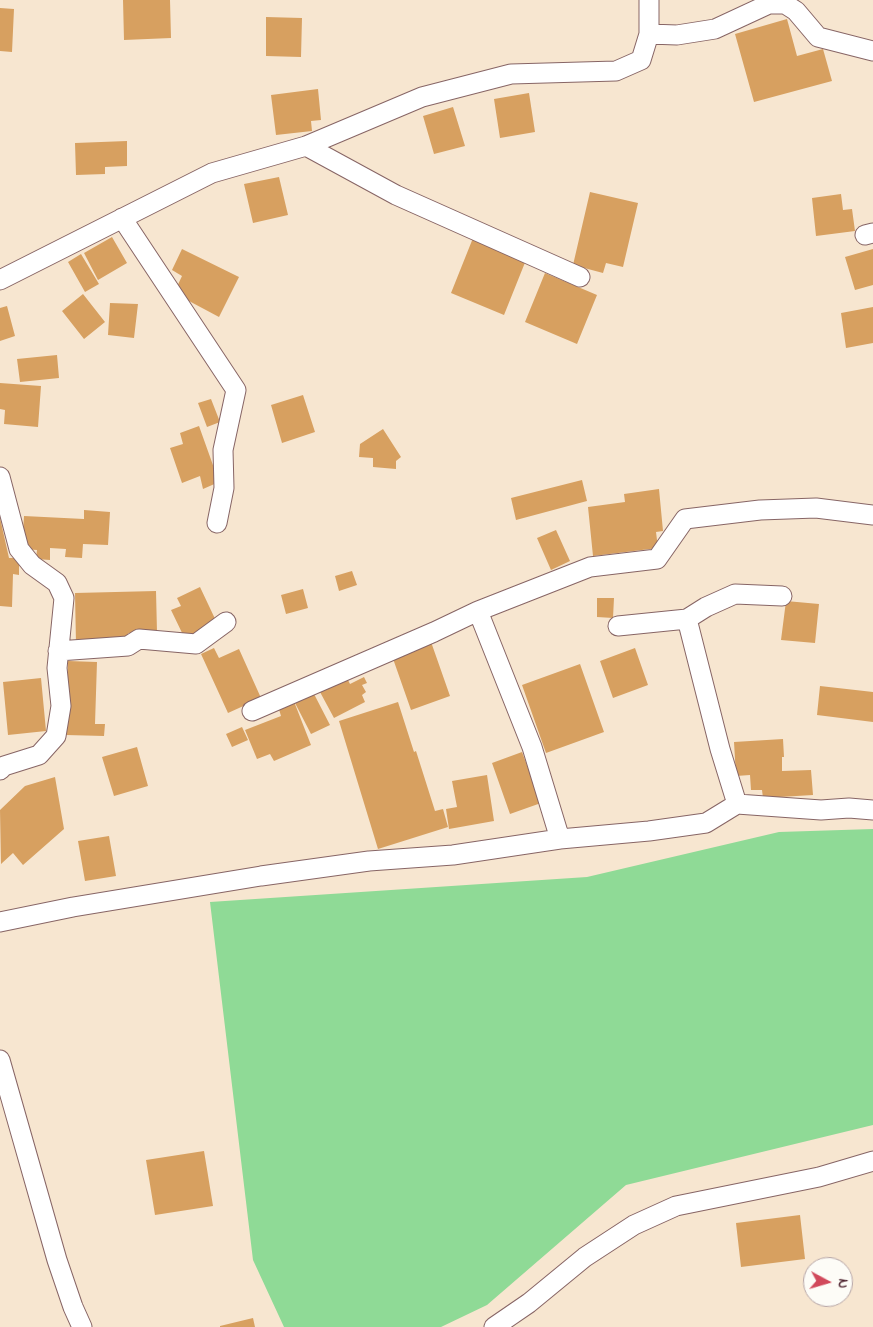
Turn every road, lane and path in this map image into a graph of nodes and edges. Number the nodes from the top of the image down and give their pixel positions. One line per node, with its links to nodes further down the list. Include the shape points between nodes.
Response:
1 (649, 0): 2 (street)
2 (649, 34): 3 (street, via 677,35 714,29 769,4 785,4 796,11 818,37); 4 (street, via 641,60 616,71 510,74 422,97)
3 (873, 51)
4 (306, 146): 5 (street, via 212,173); 6 (street, via 396,195)
5 (122, 218): 7 (street); 10 (street, via 236,390 223,450 224,488)
6 (580, 277)
7 (0, 280)
8 (0, 477): 16 (street, via 19,548 32,564 57,583 64,598)
9 (873, 515): 12 (street, via 816,508 760,510 685,519 657,559 590,566)
10 (217, 524)
11 (782, 596): 13 (street, via 735,594)
12 (478, 611): 17 (street); 21 (street, via 532,747)
13 (687, 619): 15 (street); 19 (street)
14 (226, 622): 16 (street, via 196,644 139,639 128,646)
15 (618, 626)
16 (58, 650): 18 (street, via 60,706 56,736 38,755)
17 (252, 711)
18 (0, 770)
19 (737, 804): 20 (street); 21 (street, via 706,823)
20 (873, 810)
21 (560, 839): 22 (street, via 453,855 369,861 261,876)
22 (0, 922)
23 (0, 1060): 25 (street, via 57,1260)
24 (873, 1161): 26 (street, via 819,1177 676,1206 634,1225 585,1257)
25 (82, 1327)
26 (494, 1327)

